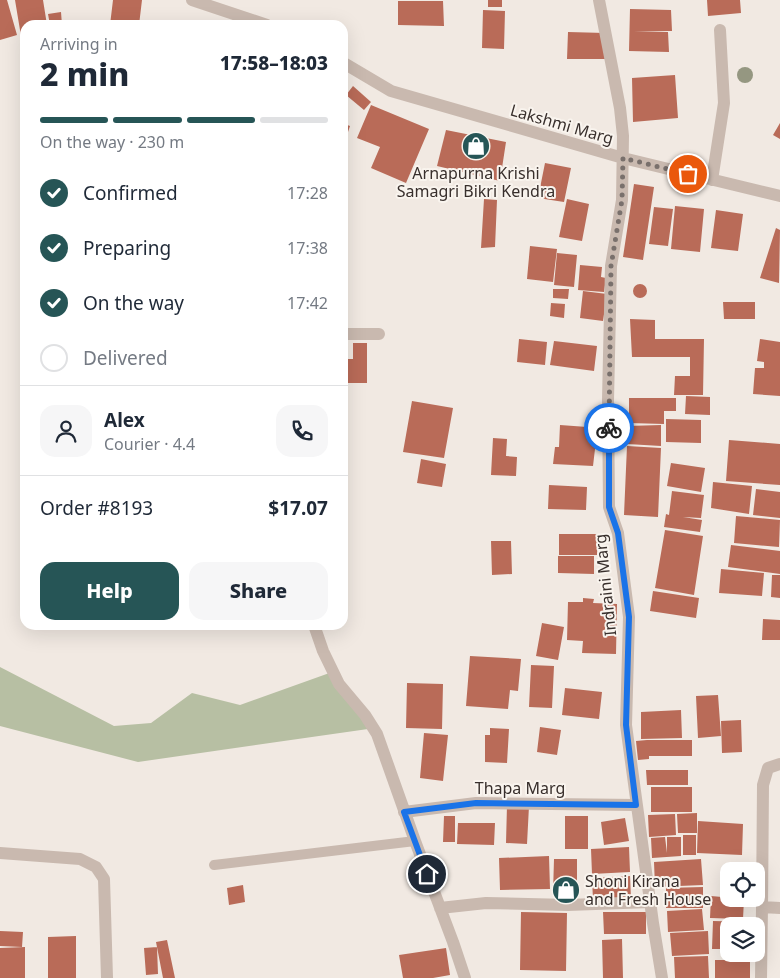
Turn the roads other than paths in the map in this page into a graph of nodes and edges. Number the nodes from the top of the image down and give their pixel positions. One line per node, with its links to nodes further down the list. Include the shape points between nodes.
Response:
1 (192, 0): 3 (street)
2 (599, 0): 6 (street, Indraini Marg, via 620,108)
3 (253, 20)
4 (720, 30): 7 (street, via 724,103)
5 (348, 66): 6 (street, Lakshmi Marg, via 391,91)
6 (623, 158): 7 (street, Lakshmi Marg); 13 (street, Indraini Marg, via 622,200 611,266 609,507 618,533 629,617 626,725)
7 (712, 180): 8 (street, Lakshmi Marg)
8 (780, 196)
9 (348, 334): 10 (street)
10 (379, 334)
11 (316, 630): 14 (street, via 339,684 377,734)
12 (780, 764): 17 (street, via 768,768 763,785)
13 (636, 805): 14 (street, Thapa Marg, via 476,803); 19 (street, Indraini Marg)
14 (404, 812): 15 (street)
15 (414, 841): 18 (lane); 21 (street)
16 (0, 853): 23 (street, via 80,859 96,868 104,879)
17 (762, 862)
18 (214, 865)
19 (650, 902): 21 (street, via 486,903); 25 (street, Indraini Marg)
20 (762, 907): 22 (street); 26 (street)
21 (440, 908): 24 (street)
22 (780, 908)
23 (107, 978)
24 (465, 978)
25 (662, 978)
26 (761, 978)

